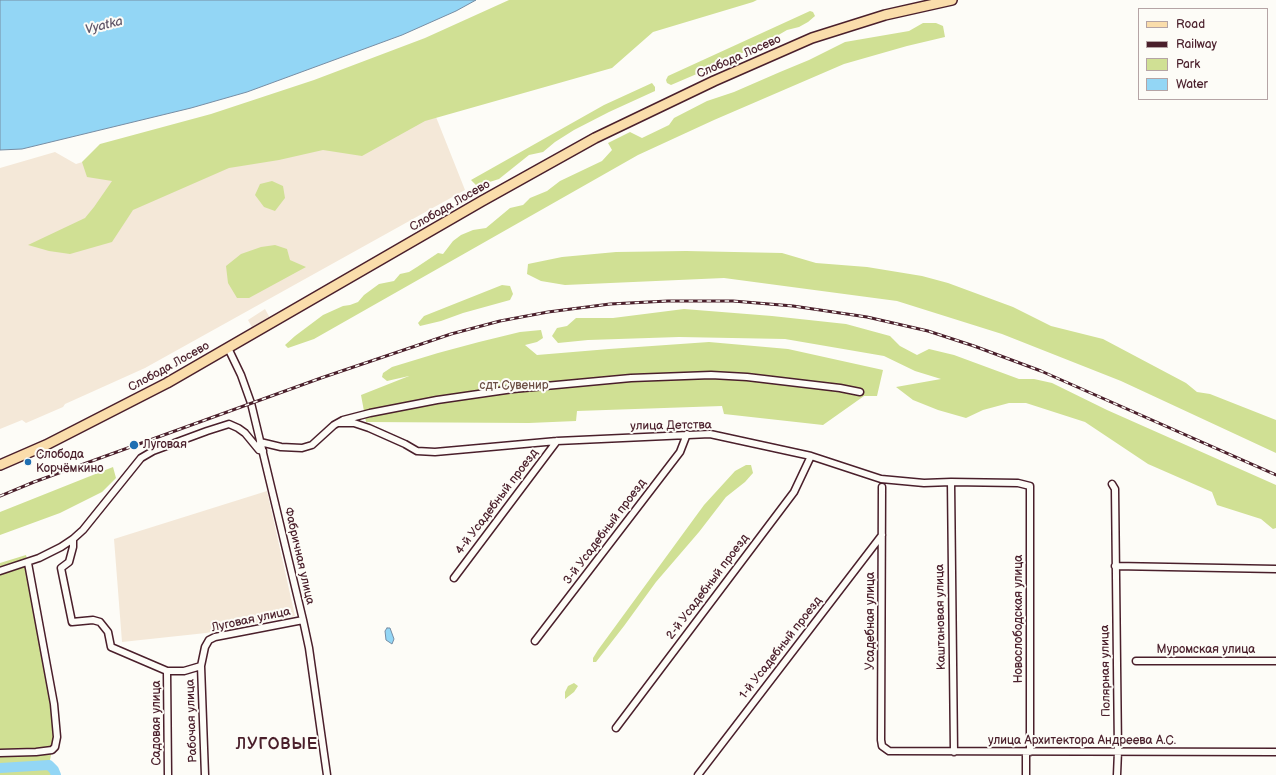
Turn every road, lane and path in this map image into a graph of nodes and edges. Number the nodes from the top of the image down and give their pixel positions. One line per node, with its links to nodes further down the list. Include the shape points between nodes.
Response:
1 (952, 0): 2 (main road, Слобода Лосево, via 885,15 812,38 595,138)
2 (228, 348): 7 (street, Фабричная улица, via 250,401); 10 (main road, Слобода Лосево, via 151,392 46,445)
3 (860, 392): 4 (street, via 747,377 711,375 632,378 520,388 445,399 351,417)
4 (338, 423): 6 (street, улица Детства, via 354,423 369,428 417,451 435,452); 7 (street, via 312,445 302,448)
5 (687, 434): 6 (street, улица Детства); 9 (street, улица Детства, via 710,434); 23 (street, 3-й Усадебный проезд, via 680,452)
6 (557, 441): 21 (street, 4-й Усадебный проезд)
7 (260, 442): 8 (street, Фабричная улица)
8 (263, 451): 16 (street, via 259,450 245,433 229,424 153,451 141,458); 22 (street, Фабричная улица)
9 (811, 456): 11 (street, улица Детства, via 881,479 924,483); 28 (street, 2-й Усадебный проезд, via 794,492)
10 (0, 465)
11 (951, 482): 13 (street, улица Детства, via 1018,483); 31 (street, Каштановая улица)
12 (1112, 484): 18 (street, Полярная улица, via 1115,489)
13 (1030, 486): 32 (street, Новослободская улица)
14 (882, 487): 15 (street, Усадебная улица)
15 (882, 535): 29 (street, Усадебная улица, via 881,740 882,746); 38 (street, 1-й Усадебный проезд)
16 (74, 539): 17 (street); 27 (street, via 69,562 61,568 72,622 100,622 108,632 111,647)
17 (28, 563): 20 (street); 34 (street, via 54,704 56,747 36,752)
18 (1115, 566): 19 (street); 30 (street, Полярная улица)
19 (1276, 569)
20 (0, 571)
21 (454, 578)
22 (303, 620): 26 (street, Луговая улица, via 208,640); 37 (street, Фабричная улица, via 310,648)
23 (535, 641)
24 (1136, 661): 25 (street, Муромская улица)
25 (1276, 661)
26 (202, 666): 27 (street, via 184,671); 36 (street, Рабочая улица)
27 (167, 671): 35 (street, Садовая улица)
28 (616, 728)
29 (889, 751): 31 (street, улица Архитектора Андреева А.С.)
30 (1118, 751): 32 (street, улица Архитектора Андреева А.С.); 33 (street, улица Архитектора Андреева А.С.); 40 (street, Полярная улица)
31 (954, 752): 32 (street, улица Архитектора Андреева А.С.)
32 (1028, 752): 39 (street, Новослободская улица)
33 (1276, 752)
34 (0, 753)
35 (168, 775)
36 (205, 775)
37 (327, 775)
38 (698, 775)
39 (1026, 775)
40 (1117, 775)

